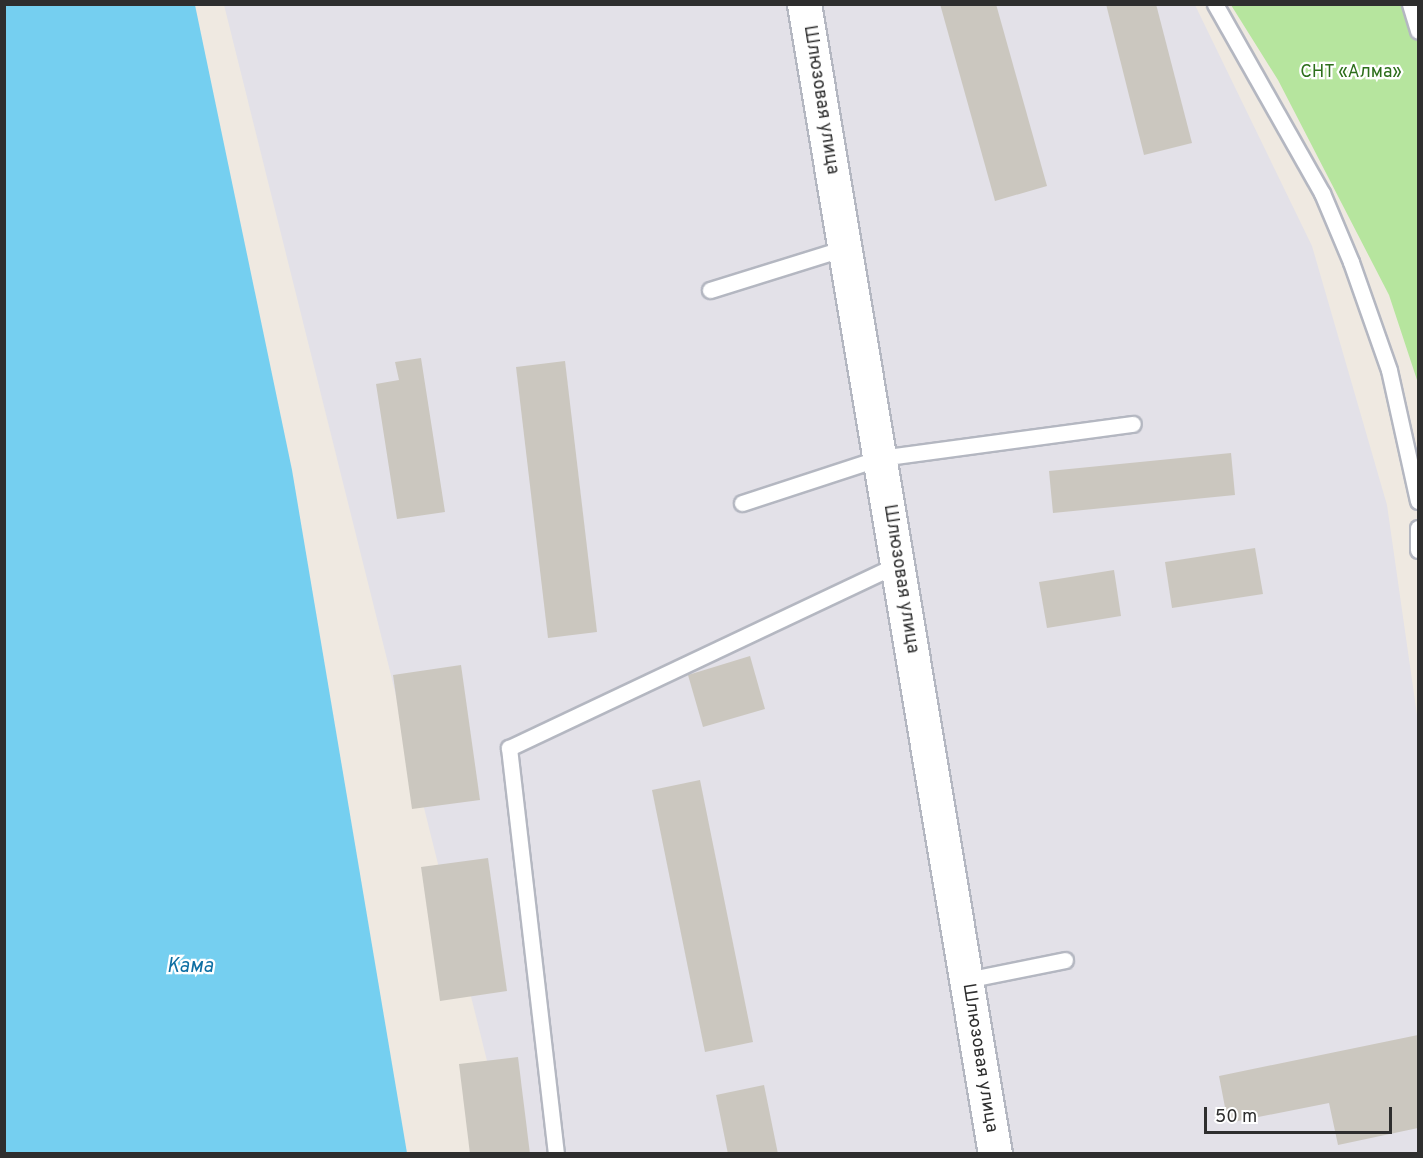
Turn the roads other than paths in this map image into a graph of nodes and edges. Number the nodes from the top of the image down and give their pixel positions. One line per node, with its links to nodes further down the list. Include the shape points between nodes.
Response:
1 (804, 4): 5 (street, Шлюзовая улица)
2 (1215, 4): 9 (lane, via 1322,193 1351,261 1389,370)
3 (1410, 4): 4 (lane)
4 (1419, 30)
5 (845, 248): 6 (lane); 8 (street, Шлюзовая улица)
6 (710, 291)
7 (1134, 424): 8 (lane)
8 (880, 458): 10 (lane); 13 (street, Шлюзовая улица)
9 (1419, 501)
10 (741, 503)
11 (1419, 528): 12 (lane)
12 (1419, 550)
13 (897, 565): 15 (street, Шлюзовая улица); 16 (lane, via 509,748)
14 (1065, 960): 15 (lane)
15 (966, 980): 17 (street, Шлюзовая улица)
16 (556, 1154)
17 (995, 1154)

